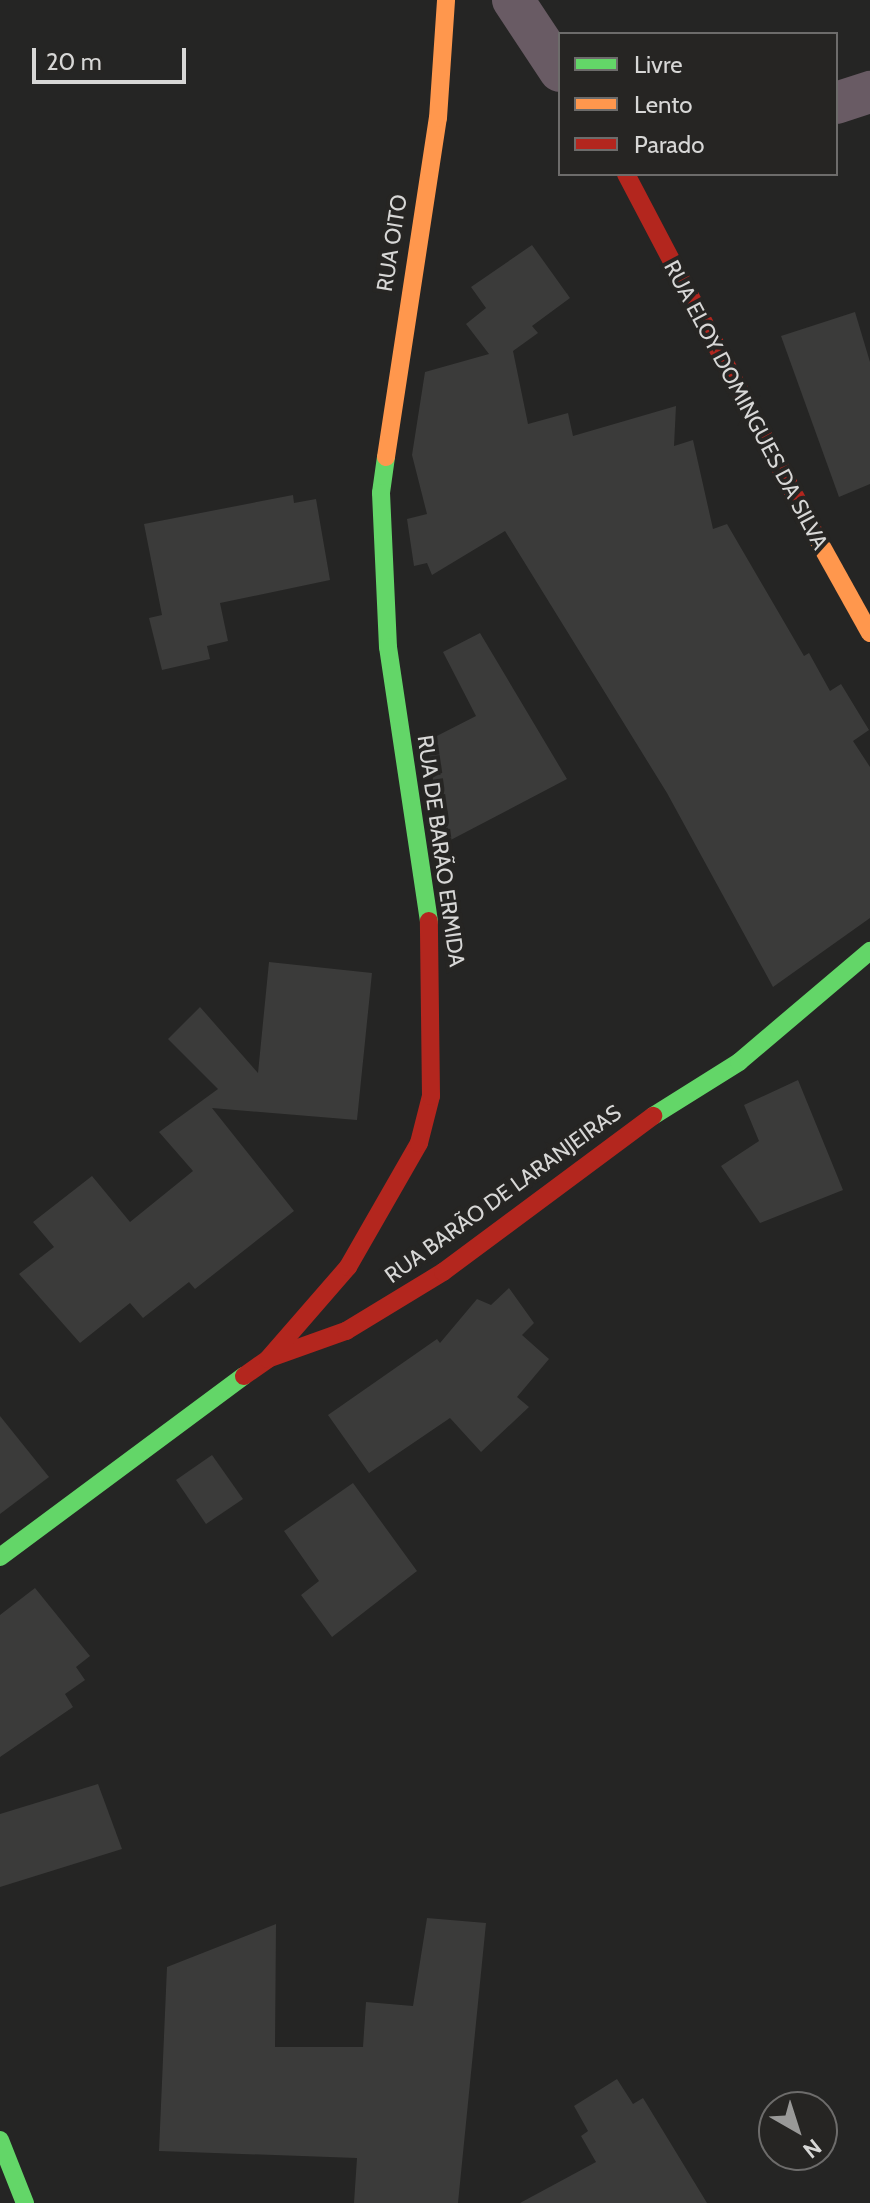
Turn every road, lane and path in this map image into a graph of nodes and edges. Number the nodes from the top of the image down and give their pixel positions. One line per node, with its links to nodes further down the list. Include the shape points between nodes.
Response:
1 (446, 0): 7 (main road, RUA OITO, via 438,118)
2 (513, 0): 3 (street)
3 (558, 68)
4 (870, 92): 5 (street)
5 (838, 102)
6 (627, 176): 8 (main road, RUA ELOY DOMINGUES DA SILVA, via 753,423)
7 (381, 493): 10 (main road, RUA DE BARÃO ERMIDA, via 388,647 432,942 431,1096 419,1143 384,1210 348,1267)
8 (870, 633)
9 (870, 951): 10 (main road, RUA BARÃO DE LARANJEIRAS, via 739,1062 609,1145 443,1272 346,1331)
10 (268, 1359): 11 (main road, RUA BARÃO DE LARANJEIRAS)
11 (0, 1557)
12 (0, 2140): 13 (main road)
13 (25, 2203)

